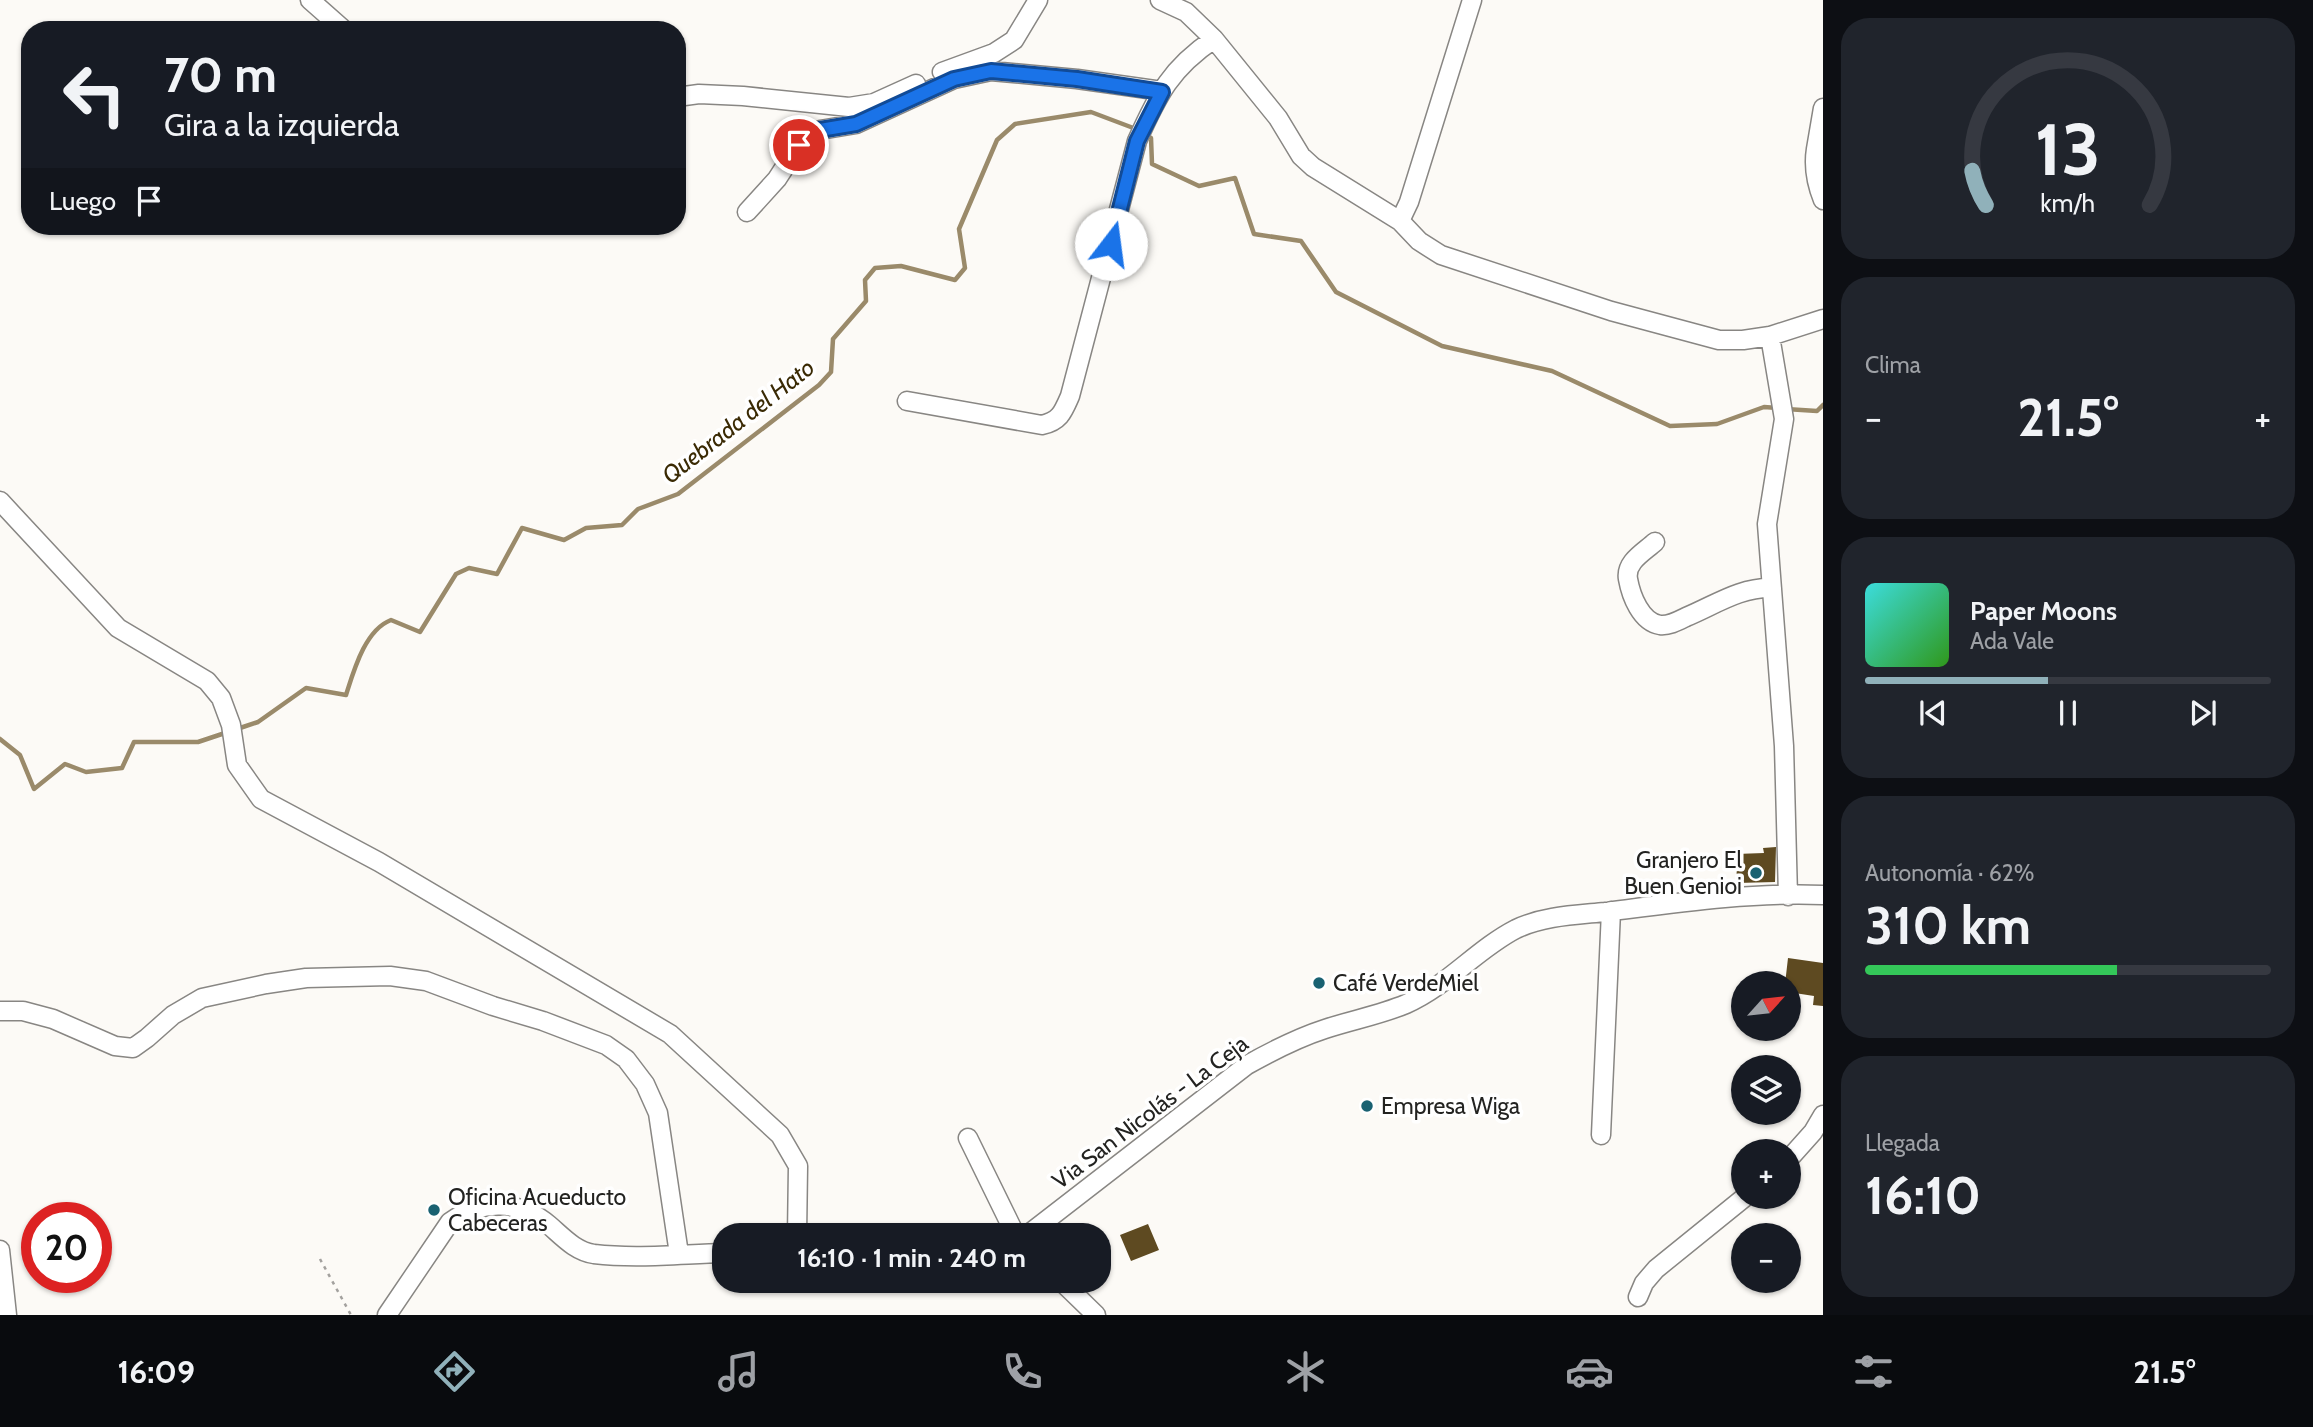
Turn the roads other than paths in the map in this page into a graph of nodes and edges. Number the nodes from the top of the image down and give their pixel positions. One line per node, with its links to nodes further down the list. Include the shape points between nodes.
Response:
1 (1038, 0): 8 (street, via 1018,35 1005,47 874,103 849,107 743,96)
2 (1160, 0): 6 (street, via 1186,12)
3 (1472, 0): 13 (street, via 1409,202)
4 (319, 3): 5 (street)
5 (336, 21)
6 (1214, 39): 7 (street, via 1184,61); 13 (street, via 1278,118 1301,156)
7 (1162, 92): 12 (street, via 991,71 954,79 856,124 820,130 799,145); 16 (street, via 1137,141 1069,396 1058,420 1042,425)
8 (686, 96)
9 (1823, 108): 10 (street)
10 (1819, 148): 11 (street, via 1814,165)
11 (1823, 200)
12 (747, 212)
13 (1399, 221): 15 (street, via 1441,255 1611,310 1719,340)
14 (1823, 319): 15 (street)
15 (1770, 336): 19 (street, via 1784,419 1767,524)
16 (907, 401)
17 (0, 501): 30 (street, via 118,628 207,681 221,698 237,765 261,799 379,862 670,1034 780,1135 798,1166)
18 (1656, 542): 19 (street, via 1627,572 1632,594 1643,616 1652,622 1669,624 1732,595)
19 (1772, 588): 21 (street, via 1784,746)
20 (1823, 895): 21 (street, Via San Nicolás - La Ceja)
21 (1788, 896): 22 (street, Via San Nicolás - La Ceja)
22 (1611, 911): 26 (street); 32 (street, Via San Nicolás - La Ceja, via 1524,926 1408,1003 1324,1029 1247,1065)
23 (0, 1011): 35 (street, via 53,1019 115,1046 132,1048 202,998 306,978 390,976 426,981 543,1021 606,1045 626,1059 645,1084 658,1113)
24 (1823, 1115): 25 (street)
25 (1818, 1133): 28 (street)
26 (1601, 1135)
27 (968, 1138): 31 (street)
28 (1801, 1148)
29 (1731, 1208): 37 (street, via 1656,1269)
30 (797, 1223)
31 (1010, 1223)
32 (1043, 1223)
33 (0, 1250): 38 (street)
34 (712, 1253): 35 (street)
35 (680, 1254): 39 (street, via 593,1254 578,1250 525,1210 491,1204 450,1222)
36 (1073, 1293): 40 (street)
37 (1638, 1297)
38 (7, 1315)
39 (387, 1315)
40 (1096, 1315)

